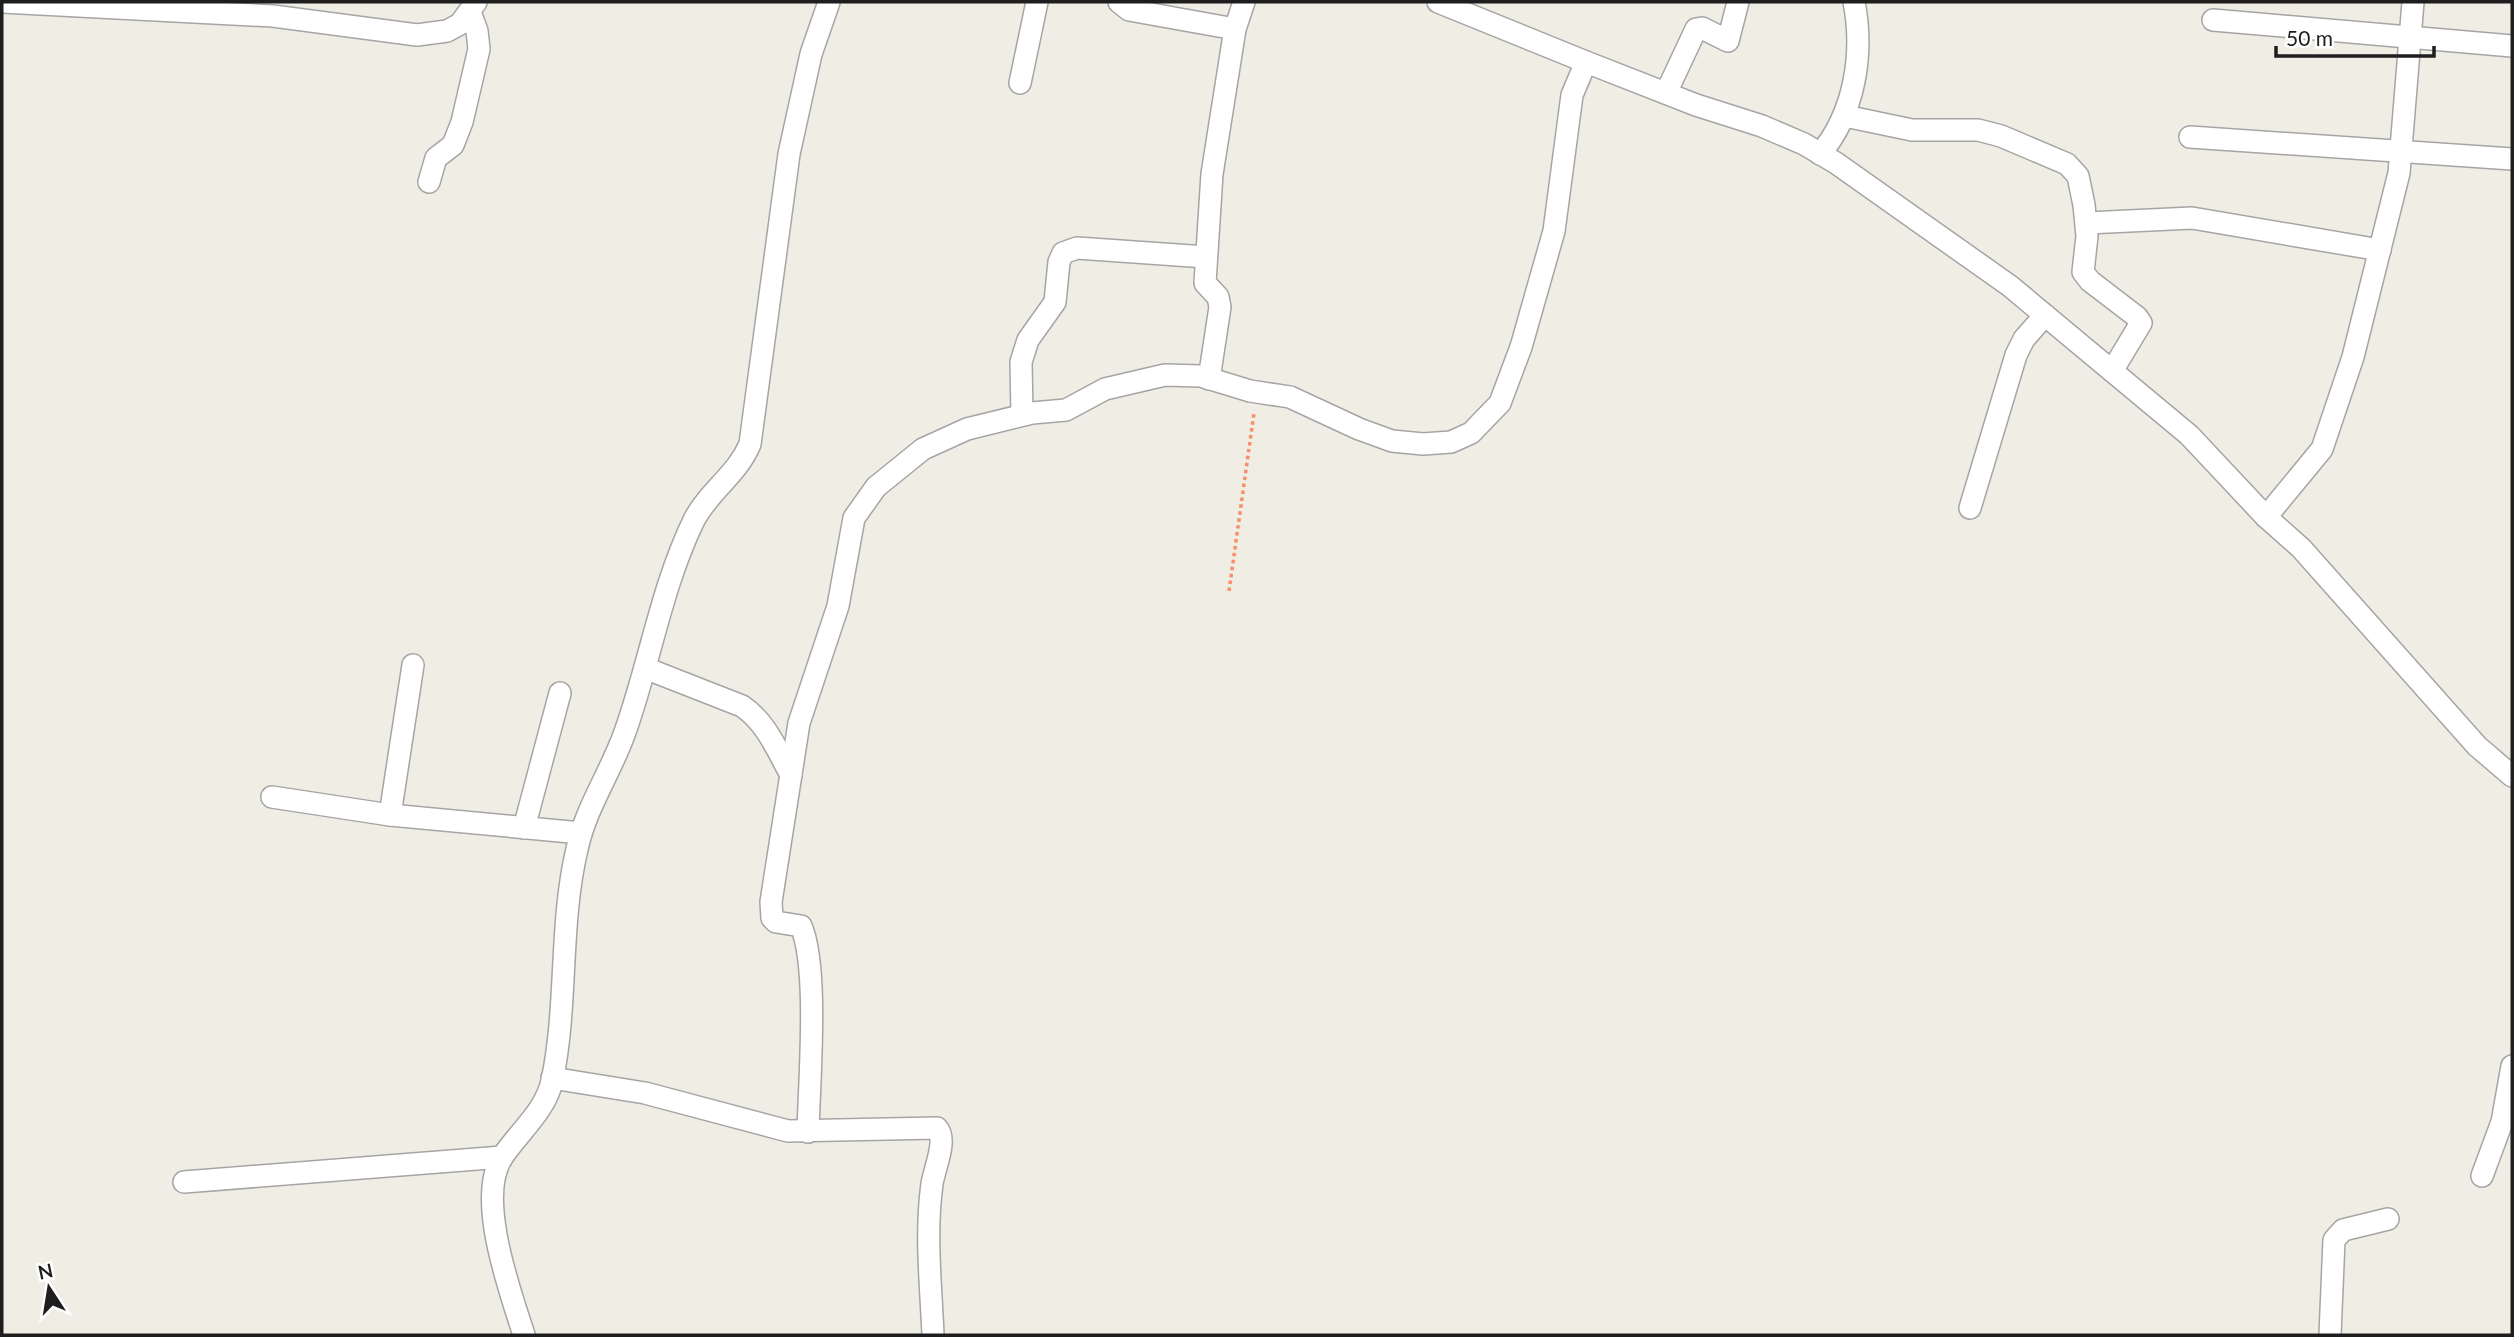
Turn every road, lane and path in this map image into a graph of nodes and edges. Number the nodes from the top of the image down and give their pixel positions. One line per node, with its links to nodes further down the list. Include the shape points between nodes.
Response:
1 (2, 2): 10 (street, via 273,16 417,35 447,31 460,24)
2 (829, 2): 36 (street, via 811,54 789,154 750,444 734,472 695,519 668,585)
3 (1037, 2): 16 (street)
4 (1119, 2): 12 (street, via 1129,10)
5 (1244, 2): 12 (street)
6 (1438, 2): 15 (street)
7 (1738, 2): 17 (street, via 1728,41 1696,29)
8 (1854, 2): 18 (street, via 1858,22 1854,74)
9 (2413, 2): 13 (street)
10 (473, 7): 23 (street, via 479,49 465,110 457,140 436,158)
11 (2213, 20): 13 (street)
12 (1235, 29): 26 (street, via 1212,174)
13 (2411, 37): 14 (street); 20 (street)
14 (2512, 46)
15 (1586, 62): 17 (street); 30 (street, via 1572,95 1554,231 1544,268 1508,386 1486,420 1451,442 1423,444 1392,440 1307,402)
16 (1020, 83)
17 (1670, 84): 21 (street)
18 (1841, 124): 21 (street); 24 (street, via 1978,130 2045,153 2067,164 2078,176)
19 (2190, 136): 20 (street)
20 (2401, 149): 22 (street); 25 (street)
21 (1820, 153): 27 (street)
22 (2512, 159)
23 (429, 182)
24 (2087, 223): 25 (street, via 2192,218); 28 (street, via 2081,267 2085,277 2137,317 2141,326)
25 (2380, 250): 33 (street, via 2346,380 2322,449)
26 (1206, 257): 29 (street, via 1205,283 1220,303); 31 (street, via 1077,248 1063,253 1055,302 1028,340 1021,362)
27 (2045, 315): 28 (street); 32 (street, via 2016,355)
28 (2112, 371): 33 (street, via 2189,435)
29 (1209, 379): 30 (street); 31 (street, via 1186,374 1132,381 1105,389 1066,411)
30 (1257, 392): 34 (path)
31 (1022, 415): 38 (street, via 967,429 923,449 863,503 854,518 838,606 799,723)
32 (1970, 508)
33 (2266, 517): 39 (street, via 2301,548 2477,746)
34 (1229, 591)
35 (413, 664): 41 (street)
36 (645, 668): 38 (street, via 752,712); 43 (street, via 625,733)
37 (560, 692): 42 (street)
38 (791, 775): 46 (street, via 771,912 776,922 801,926 806,944)
39 (2512, 776)
40 (272, 797): 41 (street)
41 (390, 816): 42 (street)
42 (524, 828): 43 (street)
43 (581, 833): 45 (street)
44 (2512, 1066): 48 (street, via 2502,1122)
45 (552, 1079): 46 (street, via 634,1091 775,1129); 47 (street, via 545,1101)
46 (808, 1132): 52 (street, via 927,1126 940,1130 930,1203)
47 (502, 1157): 49 (street); 51 (street, via 495,1169 493,1202 499,1246)
48 (2482, 1176)
49 (184, 1182)
50 (2388, 1219): 53 (street, via 2343,1230 2334,1240)
51 (524, 1335)
52 (933, 1335)
53 (2330, 1335)

